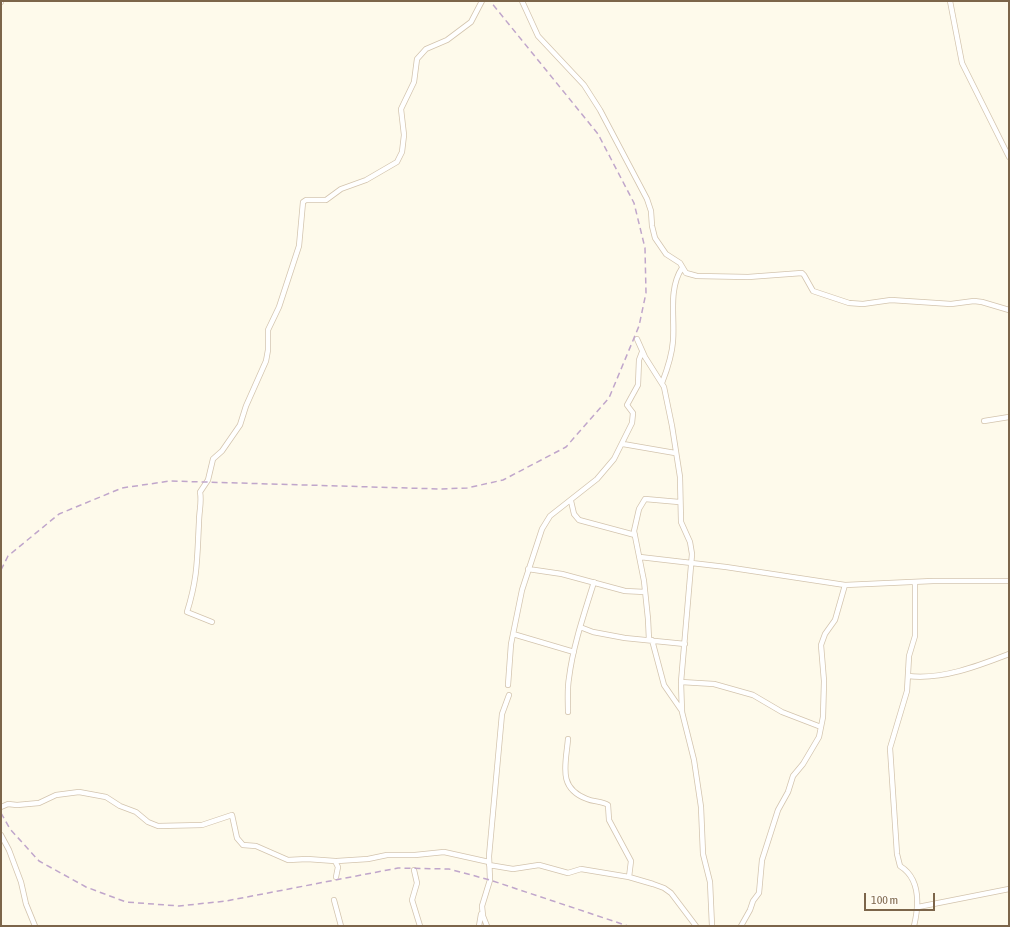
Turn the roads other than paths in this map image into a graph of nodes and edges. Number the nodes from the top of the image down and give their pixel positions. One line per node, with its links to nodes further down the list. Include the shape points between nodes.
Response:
1 (482, 1): 25 (street, via 471,22 447,40 426,49 417,59 414,82 401,109 404,135 402,152 397,162 366,180 341,189 326,200 303,202 299,246 279,307 268,330 266,361 240,425 222,452 213,459 208,480 200,492 202,499 197,572 187,612)
2 (522, 1): 5 (street, via 536,33 584,85 607,122 647,199 655,238 666,254 680,263)
3 (950, 1): 4 (street, via 962,63)
4 (1009, 157)
5 (682, 268): 6 (street, via 686,273 697,276 748,277 802,273 813,291 849,303 891,300 951,304 974,301); 9 (street, via 675,290 671,355)
6 (1009, 310)
7 (637, 339): 8 (street)
8 (642, 352): 9 (street); 12 (street, via 639,360 638,385 628,405 633,414 632,423)
9 (662, 383): 13 (street)
10 (1009, 417): 11 (street)
11 (984, 421)
12 (623, 444): 13 (street); 14 (street, via 603,474)
13 (675, 453): 15 (street, via 680,477)
14 (571, 501): 16 (street, via 574,514 580,520); 19 (street, via 550,516 542,529)
15 (679, 502): 16 (street, via 649,499 644,501 639,509); 18 (street, via 681,522 690,542)
16 (634, 535): 17 (street)
17 (640, 557): 18 (street); 24 (street)
18 (692, 563): 23 (street); 30 (street)
19 (528, 569): 20 (street); 27 (street)
20 (594, 582): 24 (street, via 625,592); 26 (street)
21 (915, 582): 22 (street); 23 (street); 34 (street, via 915,636 909,656)
22 (1009, 582)
23 (845, 585): 40 (street, via 835,620 821,645 824,677)
24 (645, 592): 28 (street)
25 (212, 622)
26 (580, 627): 28 (street, via 625,638); 29 (street)
27 (514, 634): 31 (street); 36 (street)
28 (650, 640): 30 (street); 39 (street, via 664,685)
29 (577, 641): 31 (street); 32 (street)
30 (685, 644): 35 (street)
31 (564, 649): 32 (street)
32 (574, 652): 38 (street, via 568,679)
33 (1009, 654): 34 (street, via 937,676)
34 (908, 676): 51 (street, via 905,703 890,742 890,774 898,859 900,866 911,875)
35 (681, 682): 39 (street); 40 (street, via 714,684 753,695 782,712)
36 (508, 685)
37 (509, 695): 45 (street, via 502,714)
38 (568, 712)
39 (682, 712): 59 (street, via 694,760 702,816 703,854 710,882)
40 (821, 727): 60 (street, via 815,745 793,776 776,814 762,860 759,893)
41 (568, 739): 48 (street, via 565,773 567,784 574,793 608,805 610,822 631,862)
42 (1, 807): 47 (street, via 8,804 39,803 56,794 79,792 106,797 158,826 202,826 232,815 238,838 243,845 256,846 288,860 335,862 338,867)
43 (1, 835): 53 (street, via 21,882)
44 (337, 861): 45 (street, via 444,852)
45 (489, 863): 48 (street, via 513,869 539,865 568,873 581,869); 52 (street, via 490,880)
46 (414, 870): 55 (street, via 417,882 412,900)
47 (336, 877)
48 (629, 877): 58 (street, via 664,888 671,893)
49 (1009, 889): 51 (street)
50 (334, 900): 54 (street)
51 (918, 907): 61 (street)
52 (482, 912): 56 (street); 57 (street)
53 (35, 926)
54 (341, 926)
55 (420, 926)
56 (479, 926)
57 (486, 926)
58 (696, 926)
59 (712, 926)
60 (741, 926)
61 (914, 926)

